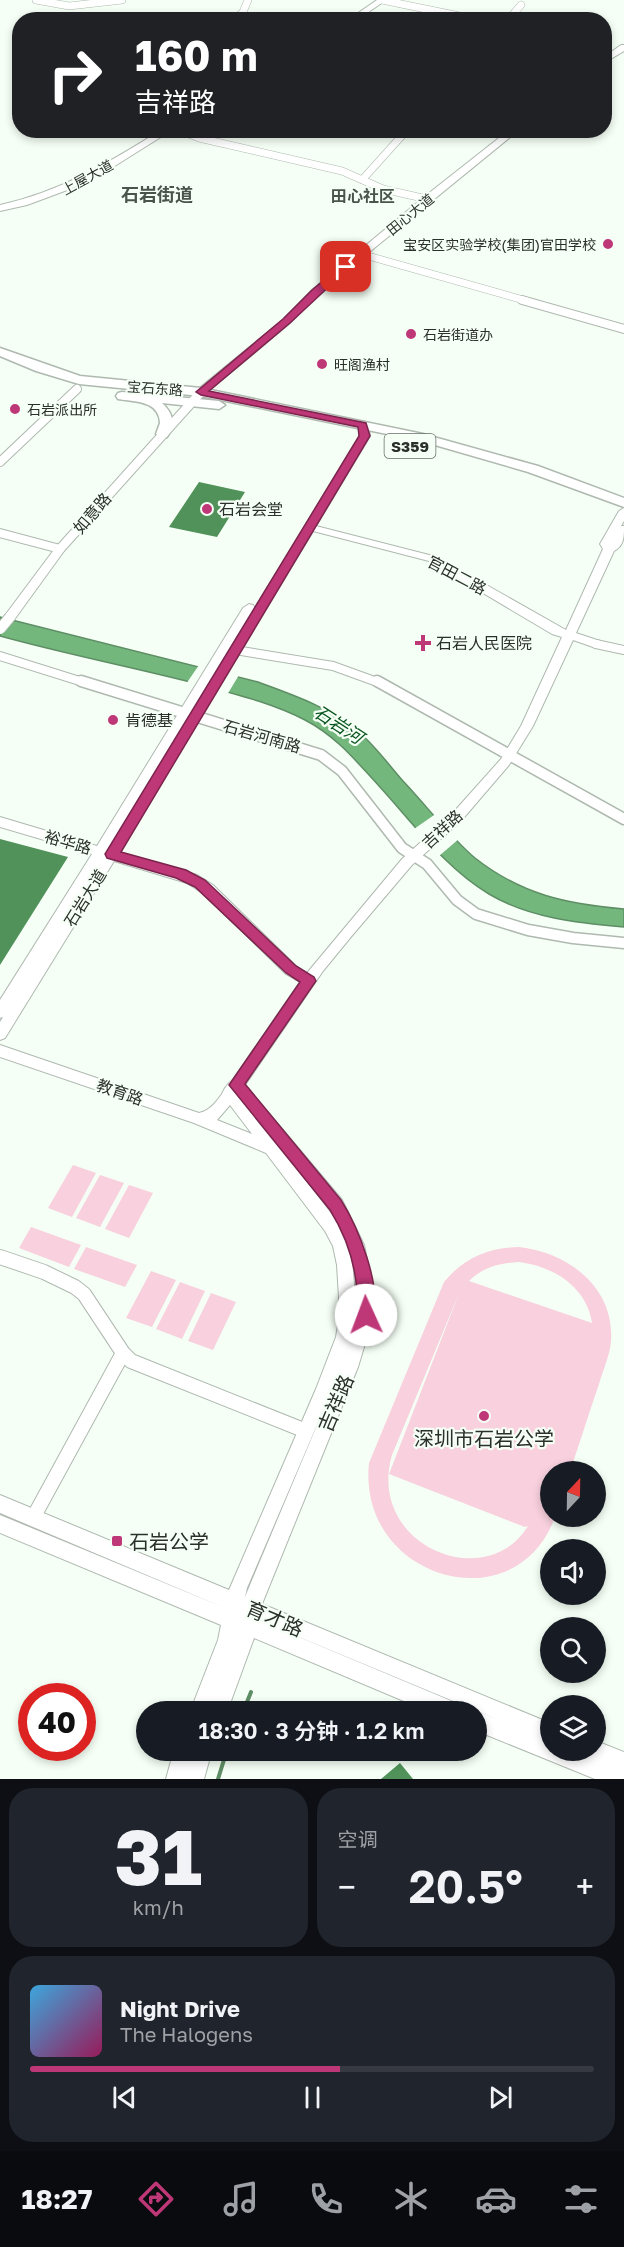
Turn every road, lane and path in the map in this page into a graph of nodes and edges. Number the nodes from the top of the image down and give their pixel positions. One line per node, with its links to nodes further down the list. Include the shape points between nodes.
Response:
1 (36, 0): 2 (street, via 69,6)
2 (122, 0)
3 (382, 0): 5 (street); 6 (street)
4 (521, 5): 7 (street)
5 (363, 12)
6 (440, 12)
7 (515, 12)
8 (155, 138): 15 (street, 上屋大道, via 73,187)
9 (199, 138): 13 (street, via 342,171)
10 (400, 138): 13 (street)
11 (496, 138): 14 (street, 田心大道)
12 (504, 138): 14 (street, 田心大道)
13 (362, 180): 14 (street)
14 (423, 198): 16 (street, 田心大道); 21 (street, 田心大道, via 307,290)
15 (0, 208)
16 (361, 254): 17 (street); 21 (street, 田心大道, via 287,321)
17 (624, 329)
18 (0, 352): 21 (main road, 宝石东路 / S359, via 79,380)
19 (0, 363): 20 (main road, 宝石东路 / S359)
20 (77, 389): 22 (main road, 宝石东路 / S359); 25 (street)
21 (194, 395): 22 (main road, 宝石东路 / S359); 23 (main road, 宝石东路 / S359); 24 (street, 如意路)
22 (140, 398): 24 (main road, via 165,413 167,426)
23 (362, 432): 26 (main road, 宝石东路 / S359, via 513,472); 27 (street, 石岩大道); 35 (street, 石岩大道)
24 (162, 434): 30 (street, 如意路)
25 (0, 462)
26 (623, 510): 31 (street, 吉祥路, via 606,544)
27 (309, 527): 33 (street, 官田二路, via 432,559); 35 (street, 石岩大道)
28 (624, 529): 31 (street, 吉祥路, via 616,546)
29 (0, 533): 30 (street)
30 (60, 549): 32 (street, 如意路, bridge)
31 (609, 549): 33 (street, 吉祥路)
32 (0, 629)
33 (568, 637): 34 (street, 官田二路); 39 (street, 吉祥路)
34 (596, 644): 36 (street)
35 (230, 649): 38 (street, 石岩大道); 39 (street, via 363,675)
36 (624, 650)
37 (0, 656): 38 (street, 石岩河南路)
38 (190, 716): 42 (street, 石岩大道); 43 (street, 石岩河南路, via 328,758 396,841)
39 (511, 754): 40 (street); 43 (street, 吉祥路, via 450,824)
40 (624, 819)
41 (0, 822): 42 (street, 裕华路)
42 (107, 853): 45 (street, 裕华路, via 181,874 200,884 291,970); 46 (street, 石岩大道); 47 (street, 石岩大道)
43 (413, 856): 44 (street, 石岩河南路, via 427,864 466,907 492,920 573,938); 45 (street, 吉祥路)
44 (624, 943)
45 (309, 981): 49 (street, 吉祥路)
46 (0, 1012)
47 (0, 1034)
48 (0, 1051): 50 (street, 教育路)
49 (233, 1089): 50 (street, via 216,1112); 51 (street, 吉祥路); 58 (street, 吉祥路, via 342,1214 356,1245 366,1315 360,1342)
50 (199, 1119): 51 (street, 教育路)
51 (275, 1151): 54 (street, 吉祥路, via 331,1226 345,1265 348,1314 344,1337)
52 (0, 1257): 53 (street, via 76,1287)
53 (123, 1353): 54 (street, via 144,1368); 56 (street)
54 (306, 1431): 58 (street, 吉祥路)
55 (0, 1504): 56 (street, 育才路)
56 (33, 1518): 58 (street, 育才路)
57 (0, 1524): 58 (street, 育才路)
58 (241, 1613): 59 (street); 60 (street, via 243,1645); 61 (street, 育才路); 63 (street, 育才路)
59 (203, 1701)
60 (221, 1701)
61 (430, 1701)
62 (487, 1725): 70 (street)
63 (540, 1728)
64 (606, 1754): 67 (street)
65 (181, 1761): 68 (street)
66 (200, 1761): 69 (street)
67 (624, 1762)
68 (176, 1779)
69 (194, 1779)
70 (619, 1779)

